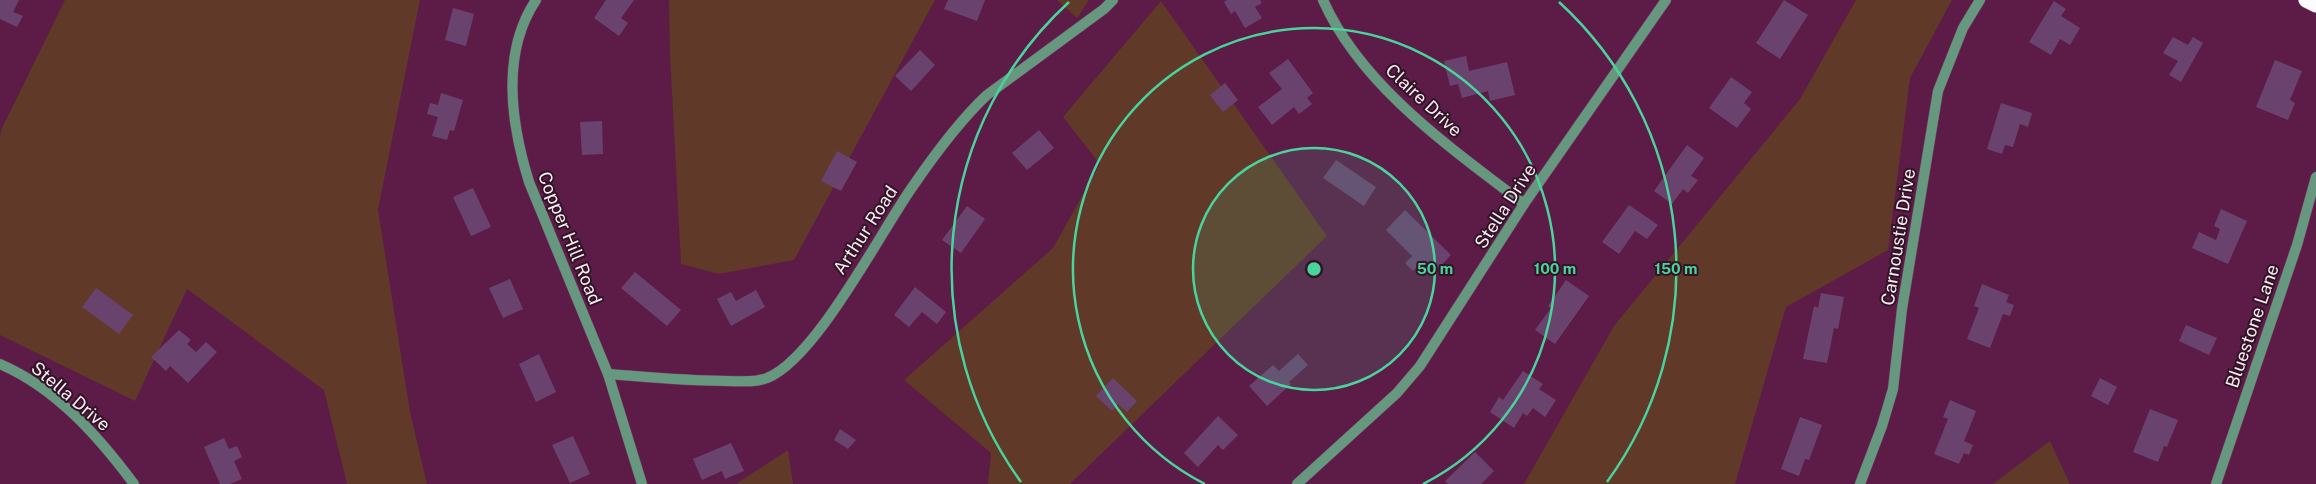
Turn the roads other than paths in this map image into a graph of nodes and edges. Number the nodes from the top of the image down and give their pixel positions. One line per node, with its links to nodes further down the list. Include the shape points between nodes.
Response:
1 (536, 0): 11 (street, Copper Hill Road, via 519,32 513,63 512,100 520,153)
2 (1113, 0): 11 (street, Arthur Road, via 970,111 912,186 819,331 791,362 767,378 749,381)
3 (1323, 0): 9 (street, Claire Drive, via 1359,61 1463,158)
4 (1666, 0): 9 (street, Stella Drive)
5 (1980, 0): 15 (street, Carnoustie Drive, via 1963,28 1938,91 1902,309 1893,388)
6 (2306, 0): 7 (highway)
7 (2316, 5)
8 (2316, 177): 16 (street, Bluestone Lane)
9 (1524, 204): 14 (street, Stella Drive, via 1420,366 1397,392)
10 (0, 364): 12 (street, Stella Drive, via 39,387 82,422 106,446)
11 (608, 374): 13 (street, Copper Hill Road)
12 (134, 484)
13 (642, 484)
14 (1297, 484)
15 (1860, 484)
16 (2216, 484)

